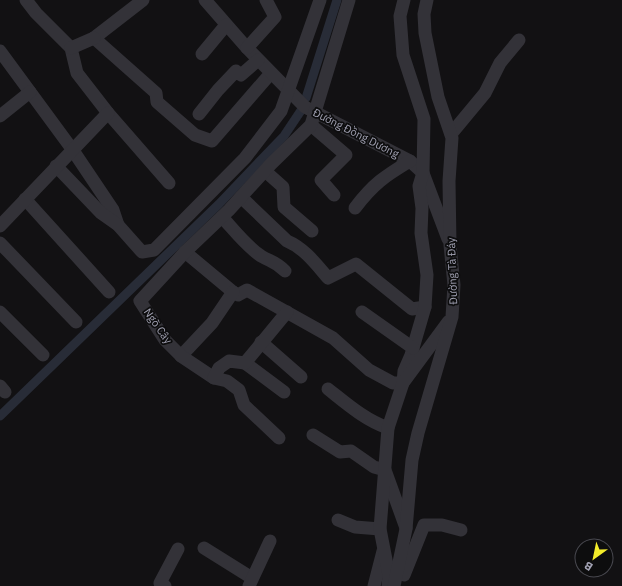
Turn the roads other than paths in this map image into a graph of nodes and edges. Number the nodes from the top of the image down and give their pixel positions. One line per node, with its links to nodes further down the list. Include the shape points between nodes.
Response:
1 (26, 0): 14 (street, via 36,14)
2 (143, 0): 12 (street)
3 (205, 0): 11 (street, Đường Đồng Dương)
4 (266, 0): 15 (street, via 275,17)
5 (320, 0): 20 (street)
6 (349, 0): 25 (street)
7 (404, 0): 31 (street, via 400,16 403,55 424,120)
8 (422, 0): 10 (street)
9 (427, 0): 10 (street, Đường Tà Đáy)
10 (424, 14): 26 (street, Đường Tà Đáy, via 424,33 431,67)
11 (226, 25): 15 (street, Đường Đồng Dương); 17 (street)
12 (94, 38): 14 (street); 19 (street, via 156,93 157,102 195,135 212,141)
13 (519, 40): 26 (street, via 500,63 485,94)
14 (70, 48): 22 (street, via 77,74)
15 (247, 48): 18 (street, Đường Đồng Dương)
16 (0, 51): 21 (street)
17 (202, 54)
18 (258, 60): 19 (street, Đường Đồng Dương); 23 (street, via 241,75 236,71)
19 (271, 73): 20 (street, Đường Đồng Dương)
20 (288, 90): 25 (street, Đường Đồng Dương); 38 (street, via 281,111 245,158 154,250 142,252)
21 (30, 92): 24 (street); 27 (street)
22 (108, 113): 27 (street); 32 (street)
23 (199, 114)
24 (0, 116)
25 (314, 119): 28 (street, Đường Đồng Dương); 30 (street); 33 (street, via 346,155 321,180)
26 (451, 134): 42 (street, Đường Tà Đáy)
27 (72, 149): 29 (street); 38 (street, via 113,210)
28 (410, 161): 31 (street, Đường Đồng Dương); 36 (street, via 380,179)
29 (56, 166): 35 (street); 38 (street, via 101,213)
30 (264, 171): 34 (street); 40 (street, via 283,187 284,207)
31 (423, 173): 42 (street, Đường Đồng Dương); 47 (street, via 419,186 422,208 421,233 427,275)
32 (169, 183)
33 (334, 195)
34 (241, 197): 37 (street); 47 (street, via 287,241 296,245 328,278 356,264 412,309)
35 (25, 199): 39 (street); 45 (street)
36 (355, 208)
37 (222, 217): 43 (street); 44 (street, via 261,256 276,262)
38 (118, 225)
39 (0, 226)
40 (312, 231)
41 (0, 243): 52 (street)
42 (450, 245): 51 (street, Đường Tà Đáy, via 454,285)
43 (185, 252): 46 (street); 56 (street, Ngõ Cây, via 140,301 165,340)
44 (285, 271)
45 (109, 292)
46 (233, 292): 49 (street, via 238,295 247,290); 56 (street, via 212,323)
47 (425, 307): 54 (street)
48 (0, 312): 55 (street)
49 (287, 312): 53 (street); 60 (street, via 333,338 369,370 393,383)
50 (362, 312): 54 (street)
51 (452, 317): 60 (street); 68 (street, Đường Tà Đáy, via 412,460)
52 (76, 322)
53 (261, 342): 57 (street); 58 (street)
54 (413, 348): 60 (street, via 404,371)
55 (43, 355)
56 (181, 356): 59 (street, Ngõ Cây)
57 (244, 363): 59 (street, via 229,361 219,368); 62 (street)
58 (301, 377)
59 (214, 378): 65 (street, Ngõ Cây, via 227,381 239,390 244,404)
60 (403, 383): 63 (street)
61 (328, 390): 63 (street, via 360,414)
62 (284, 392)
63 (388, 428): 66 (street)
64 (313, 435): 66 (street, via 340,452 351,452 374,467)
65 (279, 438)
66 (384, 470): 68 (street); 69 (street)
67 (338, 520): 69 (street, via 355,527)
68 (406, 529): 79 (street, Đường Tà Đáy)
69 (380, 530): 74 (street)
70 (461, 530): 79 (street, via 442,525 424,525 403,576)
71 (270, 541): 75 (street)
72 (204, 548): 75 (street)
73 (178, 549): 76 (street, via 160,583)
74 (383, 549): 77 (street); 78 (street, via 389,575)
75 (251, 582)
76 (165, 586)
77 (374, 586)
78 (388, 586)
79 (395, 586)

